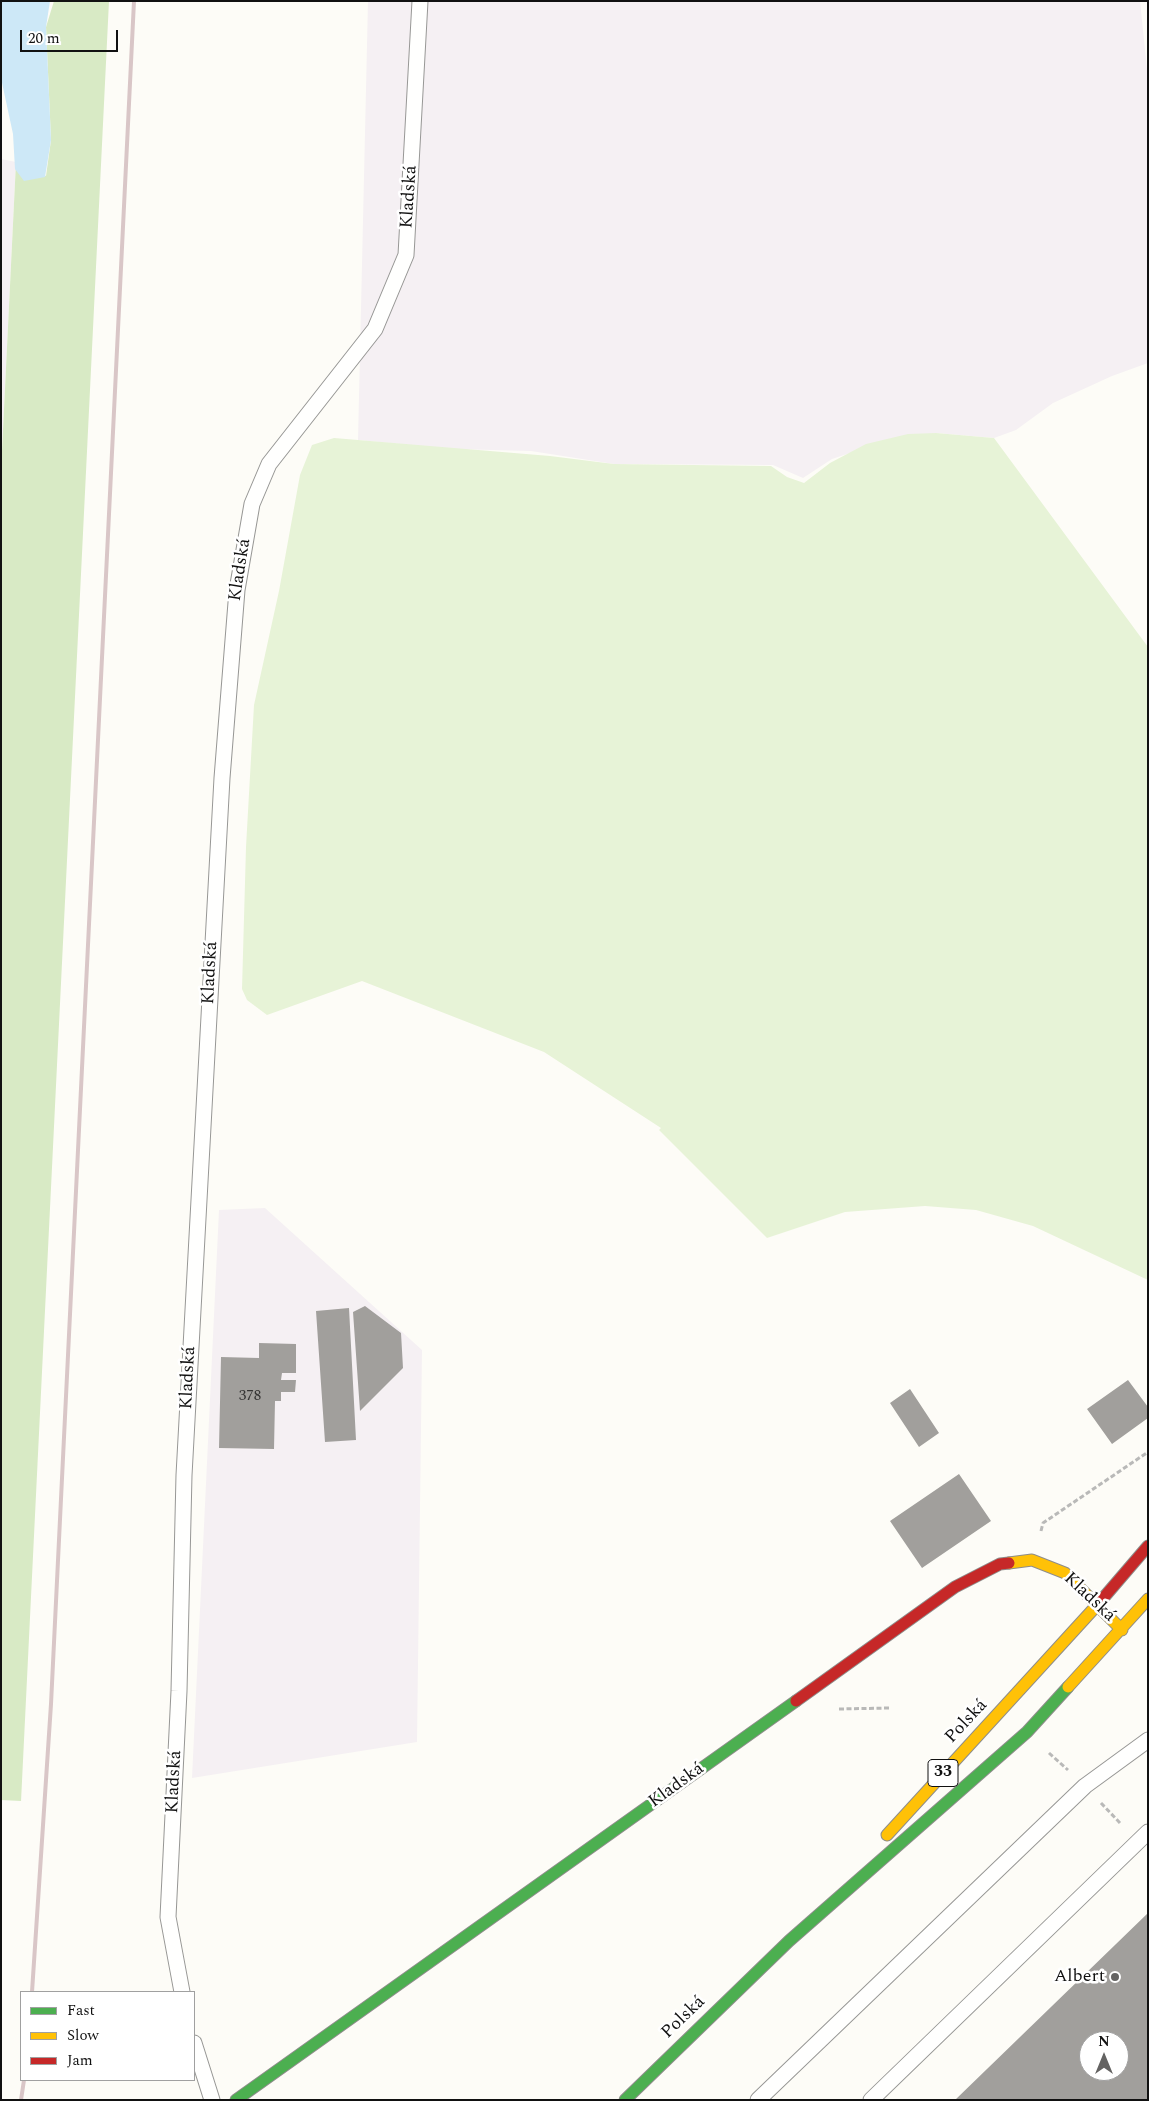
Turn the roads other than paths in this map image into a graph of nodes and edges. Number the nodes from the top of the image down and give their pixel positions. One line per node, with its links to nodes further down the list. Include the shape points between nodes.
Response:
1 (420, 1): 11 (lane, Kladská, via 406,256 375,329 269,464 252,504 237,590 222,778 184,1475 179,1691 168,1917)
2 (1148, 1546): 4 (main road, Polská / 33)
3 (1148, 1599): 5 (main road, Polská / 33)
4 (1097, 1606): 5 (main road, Kladská); 8 (main road, Polská / 33); 14 (main road, Kladská, via 1065,1573 1032,1560 1000,1564 955,1587)
5 (1122, 1630): 10 (main road, Polská / 33, via 1027,1732)
6 (1148, 1740): 16 (lane, via 1085,1786)
7 (1148, 1832): 17 (lane)
8 (876, 1846)
9 (863, 1861): 10 (main road, Polská / 33)
10 (789, 1941): 15 (main road, Polská / 33)
11 (182, 1991)
12 (195, 2046): 13 (lane)
13 (212, 2100)
14 (236, 2100)
15 (626, 2100)
16 (758, 2100)
17 (871, 2100)

